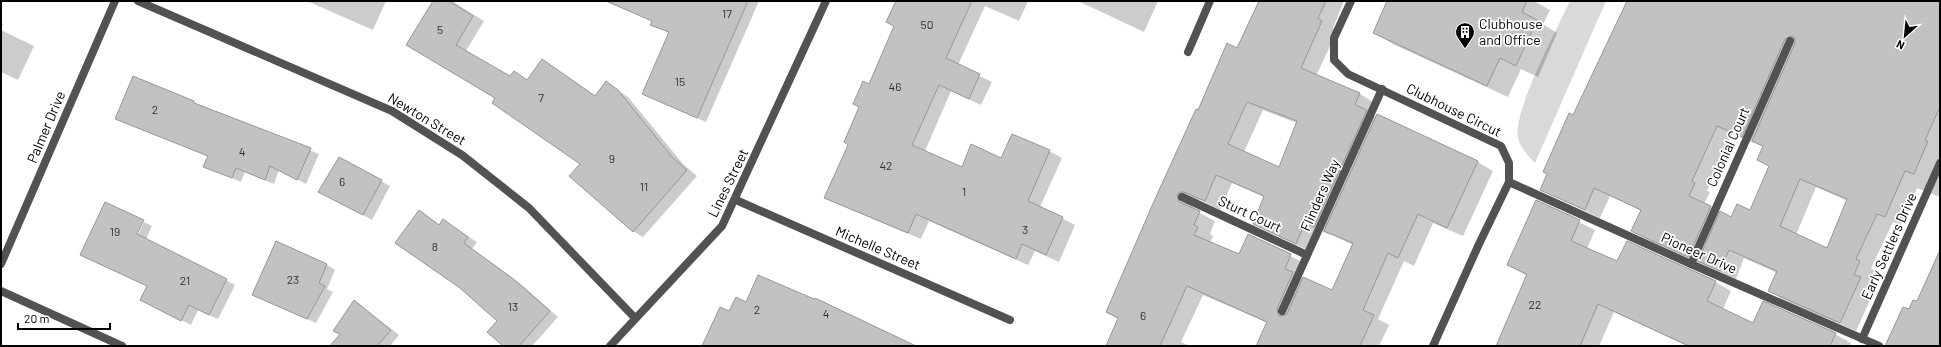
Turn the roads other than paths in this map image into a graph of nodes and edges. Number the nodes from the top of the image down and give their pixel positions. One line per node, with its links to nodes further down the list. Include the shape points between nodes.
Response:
1 (115, 1): 14 (street, Palmer Drive)
2 (138, 1): 18 (street, Newton Street, via 392,111 462,155 529,208)
3 (826, 1): 12 (street, Lines Street)
4 (1210, 1): 7 (street)
5 (1351, 1): 8 (street, Clubhouse Circut, via 1334,38 1334,60 1348,74)
6 (1790, 41): 15 (street, Colonial Court)
7 (1188, 52)
8 (1382, 89): 10 (street, Clubhouse Circut, via 1501,146 1509,162); 13 (street, Flinders Way)
9 (1940, 163): 20 (street, Early Settlers Drive)
10 (1509, 182): 15 (street, Pioneer Drive); 23 (street, Clubhouse Circut)
11 (1182, 197): 13 (street, Sturt Court)
12 (736, 200): 18 (street, Lines Street, via 722,226); 19 (street, Michelle Street)
13 (1307, 255): 17 (street, Flinders Way)
14 (1, 264)
15 (1690, 264): 20 (street, Pioneer Drive)
16 (1, 290): 21 (street)
17 (1282, 311)
18 (635, 318): 22 (street, Lines Street)
19 (1010, 320)
20 (1862, 338): 24 (street, Pioneer Drive)
21 (122, 346)
22 (610, 346)
23 (1433, 346)
24 (1879, 346)

